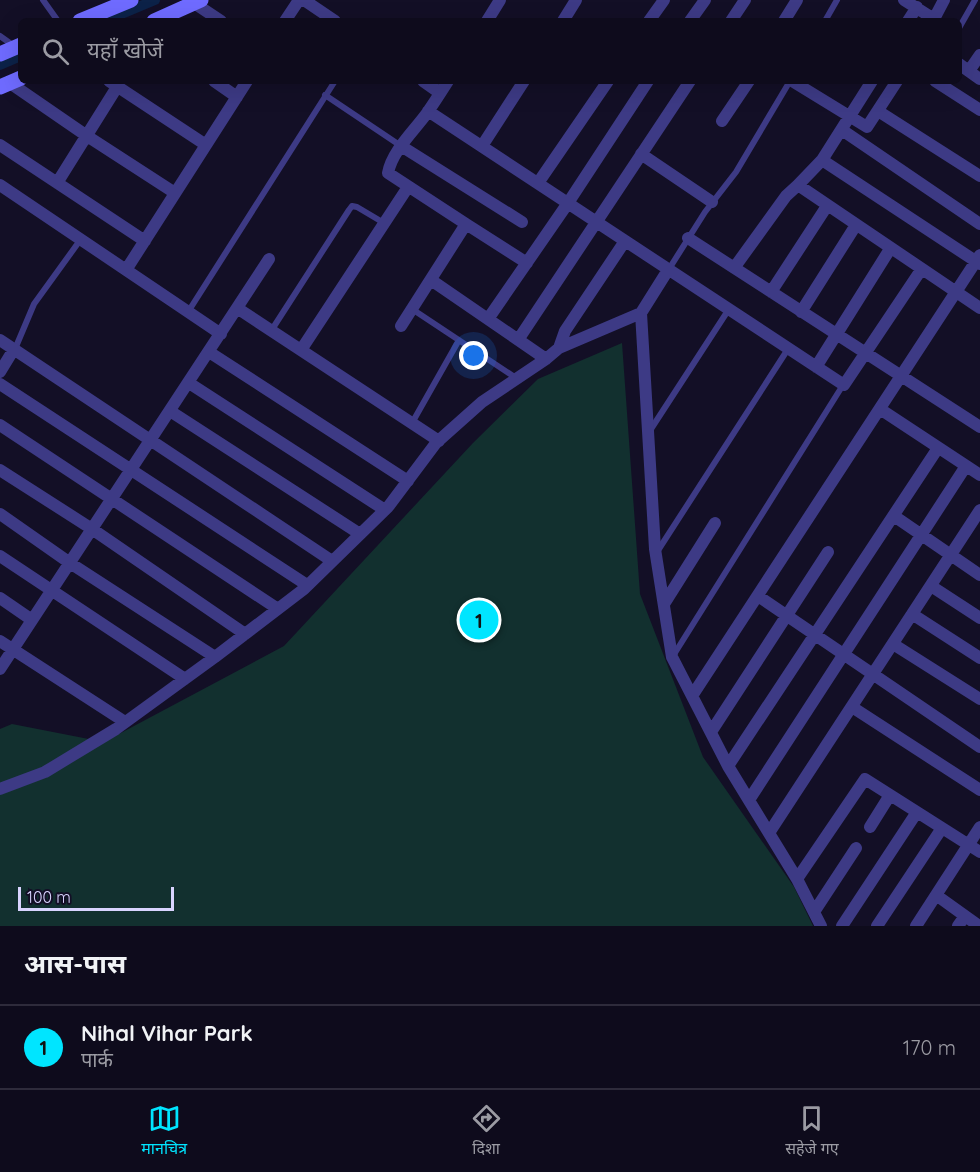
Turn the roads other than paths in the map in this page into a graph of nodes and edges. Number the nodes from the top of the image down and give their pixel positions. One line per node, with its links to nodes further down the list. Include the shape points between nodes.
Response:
1 (43, 0): 17 (lane)
2 (131, 0): 18 (street)
3 (299, 0): 21 (street)
4 (304, 0): 22 (street)
5 (500, 0): 23 (street)
6 (576, 0): 24 (street)
7 (664, 0): 25 (street)
8 (705, 0): 26 (street)
9 (745, 0): 27 (street)
10 (797, 0): 28 (street)
11 (837, 0): 29 (lane)
12 (904, 0): 16 (street)
13 (944, 0): 32 (street)
14 (975, 0): 33 (lane)
15 (197, 2): 19 (street); 20 (street)
16 (917, 7): 30 (street); 31 (street)
17 (56, 18)
18 (87, 18)
19 (161, 18)
20 (217, 18)
21 (287, 18)
22 (331, 18)
23 (489, 18)
24 (565, 18)
25 (651, 18)
26 (692, 18)
27 (733, 18)
28 (786, 18)
29 (827, 18)
30 (910, 18)
31 (931, 18)
32 (935, 18)
33 (962, 23)
34 (0, 36): 35 (lane)
35 (18, 46): 36 (street)
36 (0, 54)
37 (980, 55): 38 (street)
38 (969, 72)
39 (10, 83): 65 (street)
40 (113, 84): 65 (street); 67 (street)
41 (219, 84): 58 (street)
42 (245, 84): 58 (street)
43 (333, 84): 57 (lane)
44 (427, 84): 56 (street)
45 (446, 84): 56 (street)
46 (522, 84): 69 (street)
47 (606, 84): 74 (street)
48 (646, 84): 80 (street)
49 (688, 84): 70 (street)
50 (747, 84): 63 (street)
51 (789, 84): 79 (lane, via 736,172)
52 (796, 84): 62 (street)
53 (870, 84): 62 (street)
54 (895, 84): 61 (street)
55 (940, 84): 59 (street)
56 (440, 93): 60 (street)
57 (326, 95): 68 (lane); 107 (lane)
58 (237, 96): 67 (street)
59 (980, 110)
60 (429, 111): 68 (street); 69 (street)
61 (878, 111): 62 (street, via 867,127); 72 (street)
62 (850, 117): 64 (street)
63 (722, 121)
64 (842, 130): 71 (street); 86 (street)
65 (87, 135): 73 (street); 78 (street)
66 (0, 145): 73 (street)
67 (206, 145): 78 (street)
68 (401, 146): 77 (street, via 388,173); 82 (street)
69 (482, 146): 74 (street)
70 (641, 154): 79 (street); 83 (street)
71 (822, 160): 76 (street); 94 (street)
72 (980, 176)
73 (57, 183): 90 (street)
74 (538, 183): 80 (street)
75 (0, 185): 89 (street)
76 (798, 185): 81 (street); 96 (street)
77 (408, 187): 84 (street); 85 (street)
78 (176, 193): 90 (street)
79 (712, 202): 88 (lane)
80 (568, 203): 83 (street); 95 (street)
81 (827, 206): 87 (street); 101 (street)
82 (522, 222)
83 (596, 222): 91 (street); 117 (street)
84 (384, 224): 112 (lane, via 352,206); 121 (street)
85 (466, 224): 95 (street); 100 (street)
86 (980, 224)
87 (856, 225): 92 (street); 108 (street)
88 (688, 238): 96 (street); 98 (lane)
89 (81, 239): 97 (street); 120 (lane, via 34,304)
90 (145, 241): 97 (street)
91 (625, 241): 98 (street); 118 (street, via 565,331)
92 (890, 249): 99 (street); 114 (street)
93 (269, 259): 103 (street)
94 (979, 260): 102 (street)
95 (527, 263): 110 (street)
96 (734, 268): 101 (street)
97 (126, 270): 107 (street)
98 (668, 270): 106 (street); 109 (street)
99 (921, 270): 102 (street); 123 (street)
100 (431, 279): 105 (street); 110 (street)
101 (771, 292): 108 (street)
102 (955, 293): 104 (street); 127 (street)
103 (237, 308): 112 (street); 113 (street)
104 (980, 308)
105 (412, 309): 111 (street); 116 (lane)
106 (729, 309): 119 (street); 137 (lane)
107 (188, 312): 113 (street)
108 (801, 312): 114 (street)
109 (641, 314): 118 (street); 137 (street)
110 (488, 319): 117 (street)
111 (401, 326)
112 (271, 331): 121 (street)
113 (221, 334): 122 (street)
114 (837, 335): 123 (street); 125 (street)
115 (0, 340): 120 (street)
116 (459, 340): 128 (lane); 134 (lane)
117 (518, 340): 124 (street)
118 (559, 348): 124 (street)
119 (788, 348): 125 (street); 157 (lane)
120 (14, 350): 126 (street); 138 (street)
121 (301, 350): 134 (street)
122 (209, 352): 129 (street); 145 (street)
123 (864, 353): 127 (street); 131 (street)
124 (546, 359): 128 (street)
125 (816, 367): 131 (street)
126 (0, 372)
127 (901, 377): 132 (street); 136 (street)
128 (517, 378): 139 (street, via 482,402)
129 (189, 382): 133 (street); 147 (street)
130 (0, 384): 142 (street)
131 (844, 385): 181 (lane)
132 (880, 409): 140 (street); 166 (street)
133 (170, 411): 138 (street); 154 (street)
134 (412, 423): 139 (street)
135 (0, 425): 146 (street)
136 (980, 427)
137 (648, 433): 157 (street)
138 (150, 441): 142 (street); 160 (street)
139 (439, 441): 145 (street)
140 (938, 448): 141 (street); 150 (street)
141 (966, 466): 144 (street); 155 (street)
142 (132, 469): 146 (street); 163 (street)
143 (0, 470): 153 (street)
144 (980, 475)
145 (408, 481): 147 (street)
146 (112, 500): 153 (street); 169 (street)
147 (385, 510): 154 (street)
148 (980, 510): 152 (street)
149 (0, 514): 161 (street)
150 (894, 516): 155 (street); 175 (street)
151 (715, 523): 168 (street)
152 (975, 528): 159 (street)
153 (92, 529): 161 (street); 174 (street)
154 (360, 534): 160 (street)
155 (921, 536): 159 (street); 179 (street)
156 (828, 552): 171 (street)
157 (656, 554): 168 (street)
158 (0, 556): 165 (street)
159 (950, 556): 162 (street); 164 (street)
160 (332, 561): 163 (street)
161 (70, 563): 165 (street); 180 (street)
162 (980, 575)
163 (307, 585): 169 (street)
164 (931, 586): 170 (street); 172 (street)
165 (51, 591): 173 (street); 185 (street)
166 (758, 596): 171 (street); 186 (street)
167 (0, 598): 173 (street)
168 (664, 604): 181 (street)
169 (278, 609): 174 (street)
170 (912, 614): 177 (street); 182 (street)
171 (785, 615): 175 (street); 190 (street)
172 (980, 618)
173 (32, 620): 178 (street)
174 (245, 634): 180 (street)
175 (814, 636): 179 (street); 192 (street)
176 (0, 641): 178 (street)
177 (893, 644): 184 (street); 187 (street)
178 (13, 649): 183 (street); 189 (street)
179 (844, 656): 184 (street); 196 (street)
180 (215, 657): 185 (street)
181 (672, 657): 186 (street)
182 (980, 658)
183 (0, 669)
184 (873, 675): 188 (street); 191 (street)
185 (185, 679): 189 (street)
186 (692, 696): 190 (street)
187 (980, 699)
188 (852, 707): 194 (street); 201 (street)
189 (125, 722): 193 (street, via 45,772)
190 (711, 732): 192 (street)
191 (980, 747)
192 (728, 766): 196 (street)
193 (0, 789)
194 (980, 790)
195 (890, 795): 197 (street); 198 (street); 205 (street, via 865,779)
196 (749, 800): 201 (street)
197 (917, 812): 200 (street); 210 (street)
198 (870, 827)
199 (980, 827): 202 (street)
200 (942, 828): 202 (street); 211 (street)
201 (769, 833): 205 (street)
202 (969, 844): 204 (street); 206 (street)
203 (856, 848): 207 (street)
204 (980, 852)
205 (797, 879): 207 (street)
206 (936, 895): 208 (street); 212 (street)
207 (814, 912): 209 (street)
208 (961, 921): 213 (street)
209 (818, 925)
210 (842, 926)
211 (877, 926)
212 (916, 926)
213 (980, 926)

